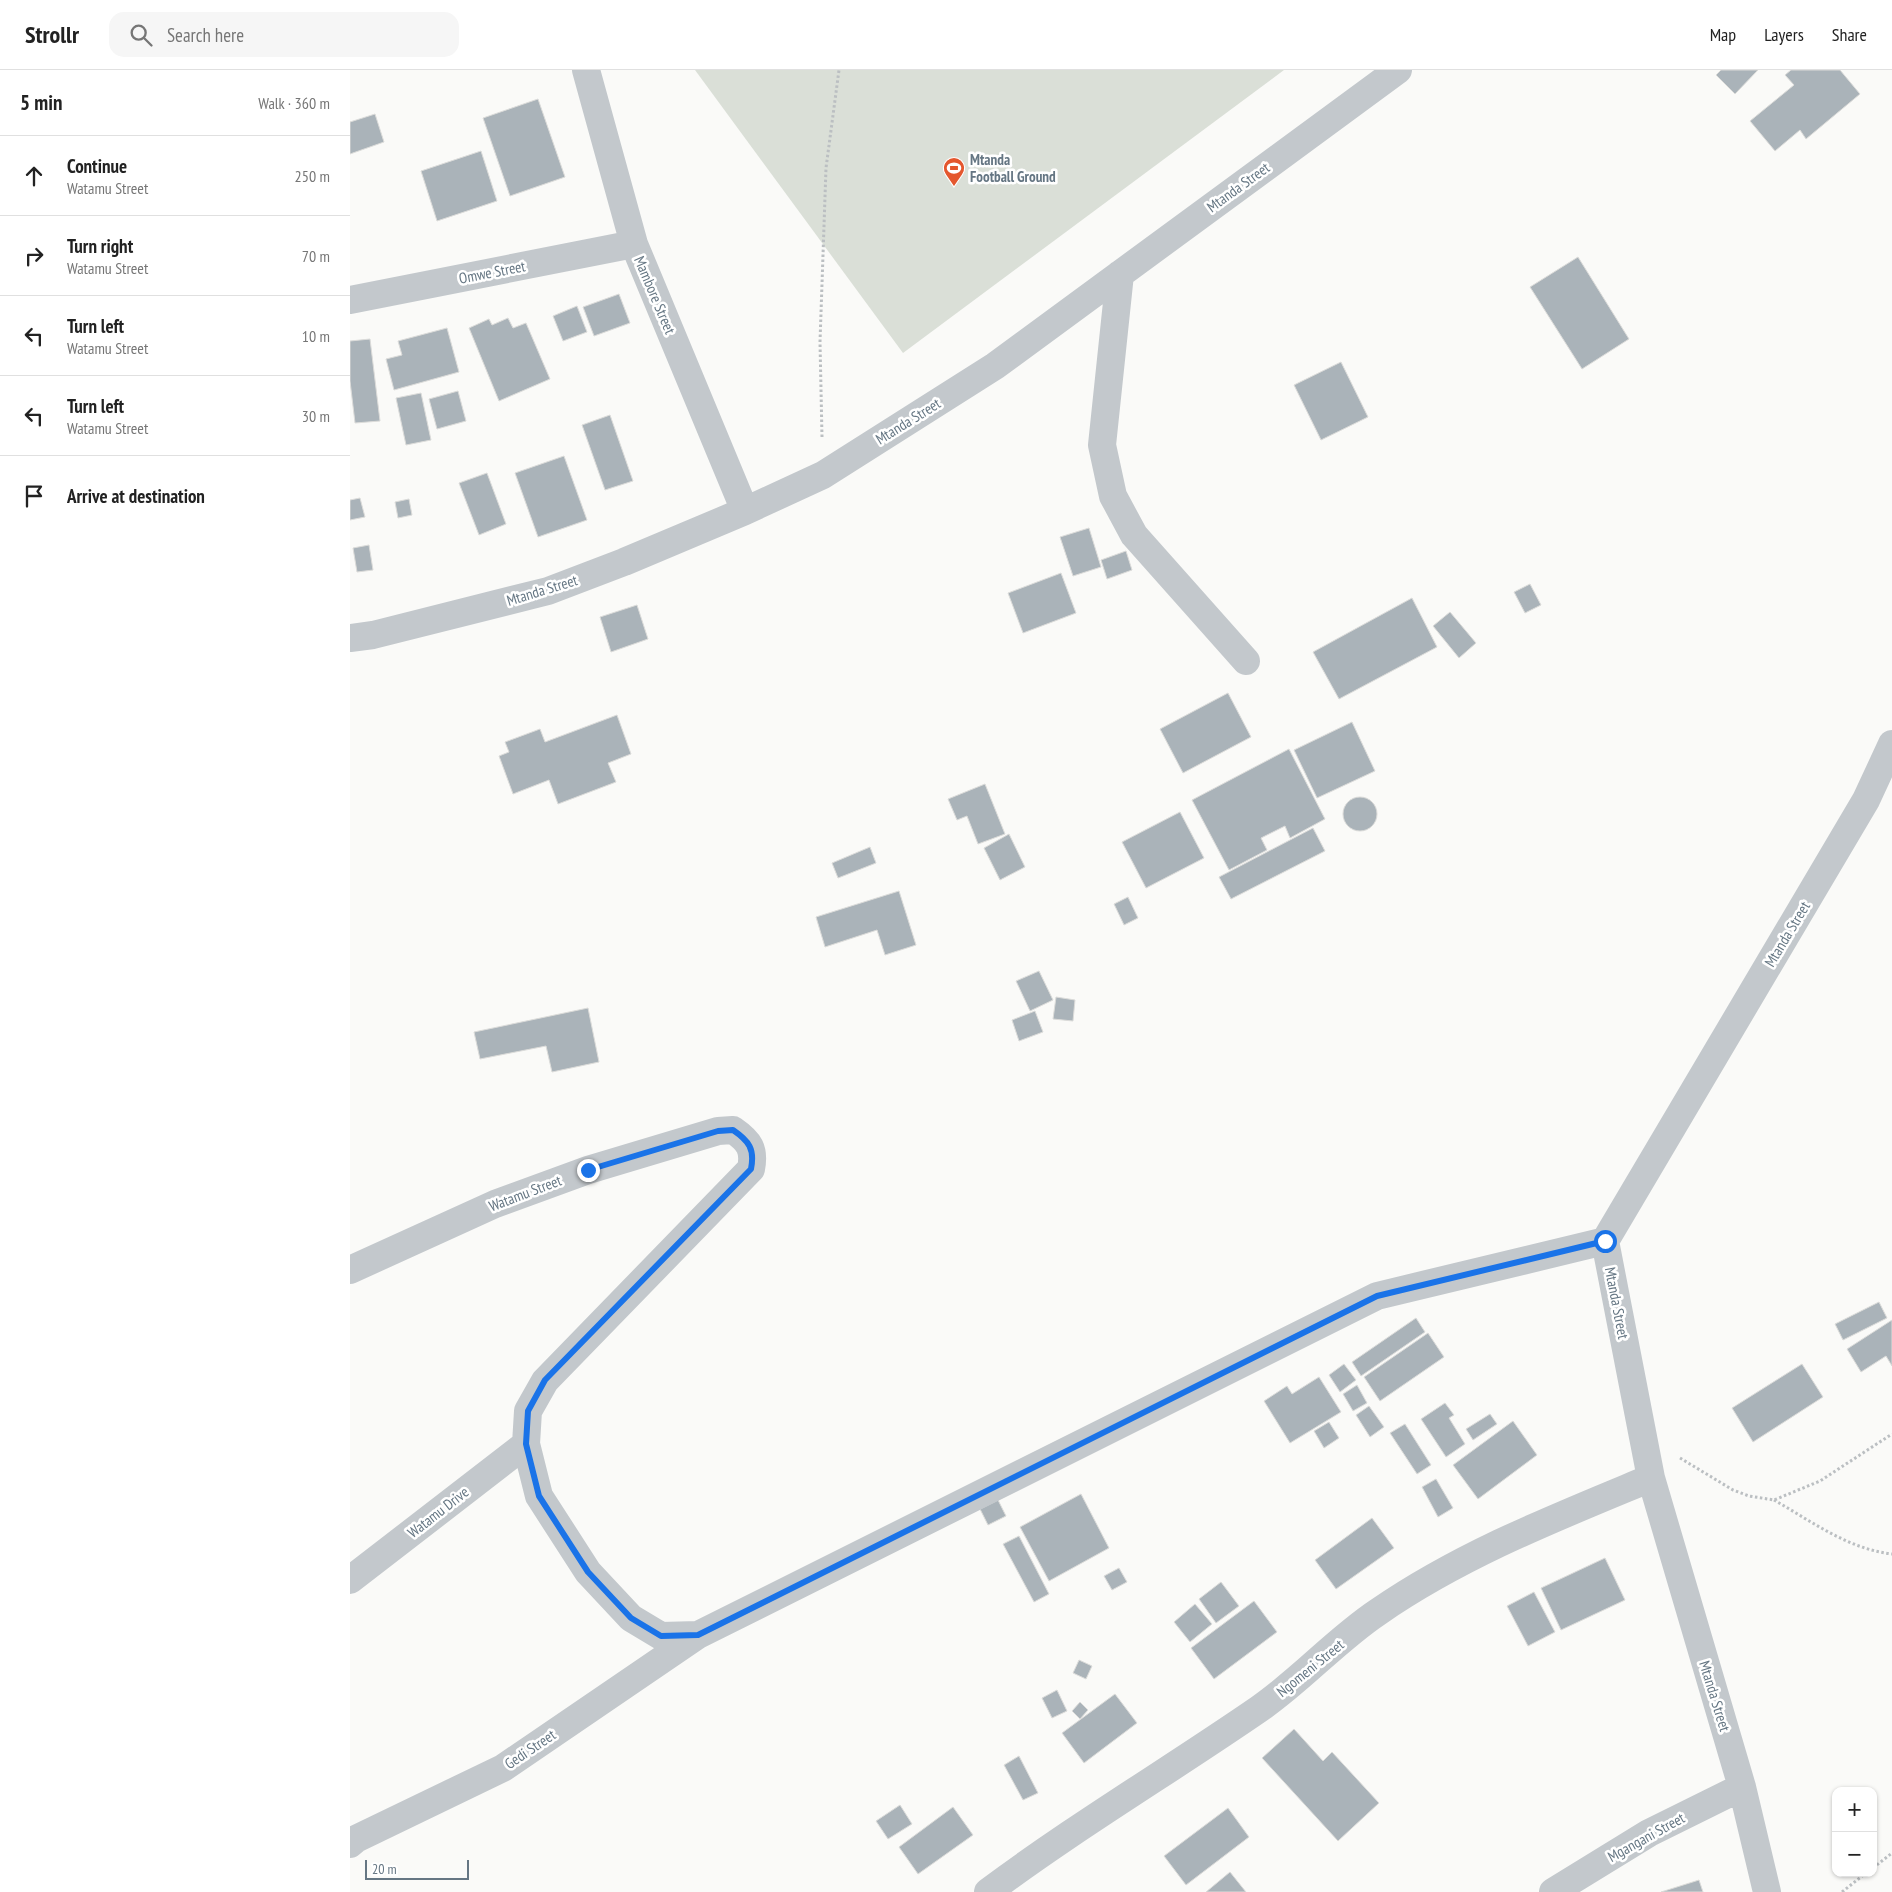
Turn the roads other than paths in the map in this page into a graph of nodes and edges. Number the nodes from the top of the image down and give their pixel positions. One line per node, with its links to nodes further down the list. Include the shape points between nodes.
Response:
1 (586, 70): 3 (street, Mambore Street)
2 (1398, 70): 4 (street, Mtanda Street)
3 (634, 244): 5 (street, Omwe Street); 6 (street, Mambore Street)
4 (1120, 274): 6 (street, Mtanda Street, via 995,366 823,475); 8 (street, via 1102,445 1113,496 1134,535)
5 (350, 300)
6 (746, 511): 7 (street, Mtanda Street, via 548,591)
7 (350, 638)
8 (1246, 661)
9 (1892, 744): 11 (street, Mtanda Street)
10 (1892, 785): 11 (street)
11 (1866, 800): 12 (street, Mtanda Street)
12 (1605, 1241): 15 (street, Mtanda Street); 17 (street, Watamu Street, via 1377,1296)
13 (350, 1270): 14 (street, Watamu Street, via 494,1204 588,1170 718,1131 733,1130 747,1139 753,1158 751,1169 545,1380 528,1411)
14 (526, 1444): 16 (street, Watamu Drive); 17 (street, Watamu Street, via 539,1496 588,1572 631,1618 661,1636)
15 (1650, 1478): 18 (street, Mtanda Street); 20 (street, Ngomeni Street, via 1536,1526 1426,1582 1385,1607 1261,1707 1041,1852)
16 (350, 1580)
17 (698, 1635): 19 (street, Gedi Street, via 503,1768)
18 (1742, 1788): 21 (street, Mgangani Street, via 1649,1833); 22 (street, Mtanda Street)
19 (350, 1844)
20 (988, 1892)
21 (1553, 1892)
22 (1767, 1892)

